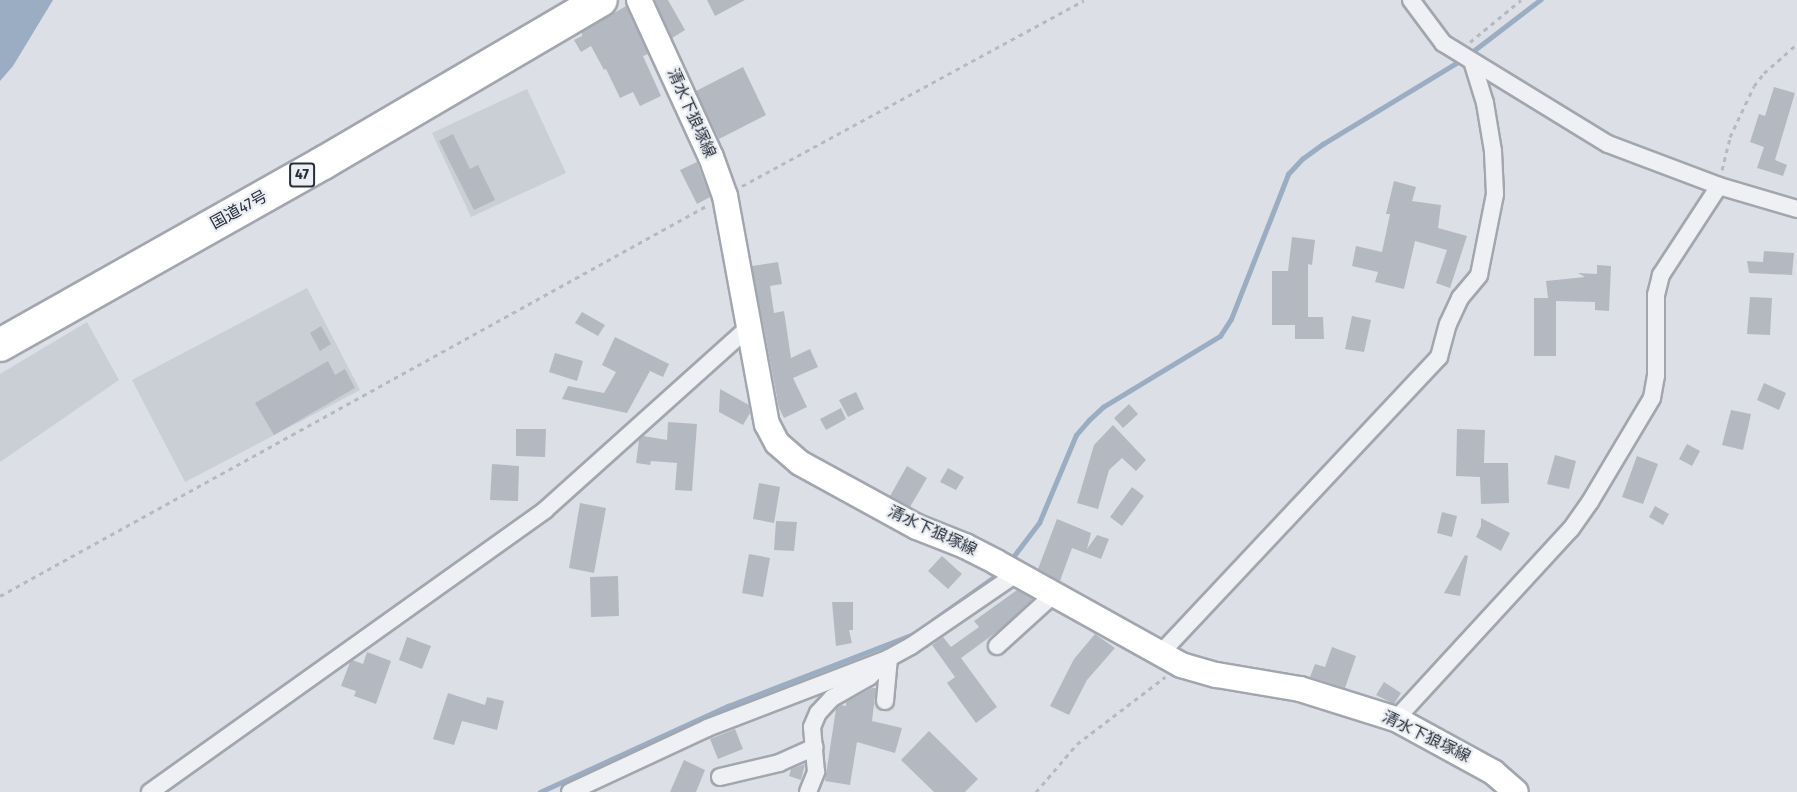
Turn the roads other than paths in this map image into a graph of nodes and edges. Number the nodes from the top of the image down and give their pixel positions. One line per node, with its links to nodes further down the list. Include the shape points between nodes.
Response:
1 (601, 0): 8 (highway, 国道47号 / 47, via 323,164)
2 (639, 0): 7 (main road, 清水下狼塚線, via 725,195)
3 (1411, 0): 4 (street, via 1443,43)
4 (1464, 58): 5 (street, via 1608,144); 13 (street, via 1485,104 1493,151 1495,194 1479,275 1460,298 1438,357)
5 (1719, 186): 6 (street); 15 (street, via 1661,275 1656,295 1656,376 1652,398 1590,502 1571,529)
6 (1797, 210)
7 (748, 328): 9 (main road, 清水下狼塚線, via 766,424 777,443 800,463 897,517); 18 (street, via 545,510)
8 (0, 345)
9 (1008, 569): 10 (main road, 清水下狼塚線); 12 (street, via 911,646)
10 (1053, 595): 11 (street); 13 (main road, 清水下狼塚線)
11 (997, 646)
12 (889, 658): 14 (street); 16 (street, via 869,677 832,698 818,713 812,727); 19 (street, via 707,728)
13 (1171, 659): 15 (main road, 清水下狼塚線, via 1300,689)
14 (885, 701)
15 (1396, 719): 21 (main road, 清水下狼塚線, via 1478,763)
16 (815, 747): 17 (street, via 779,764); 20 (street, via 816,772)
17 (720, 777)
18 (150, 792)
19 (570, 792)
20 (808, 792)
21 (1516, 792)

